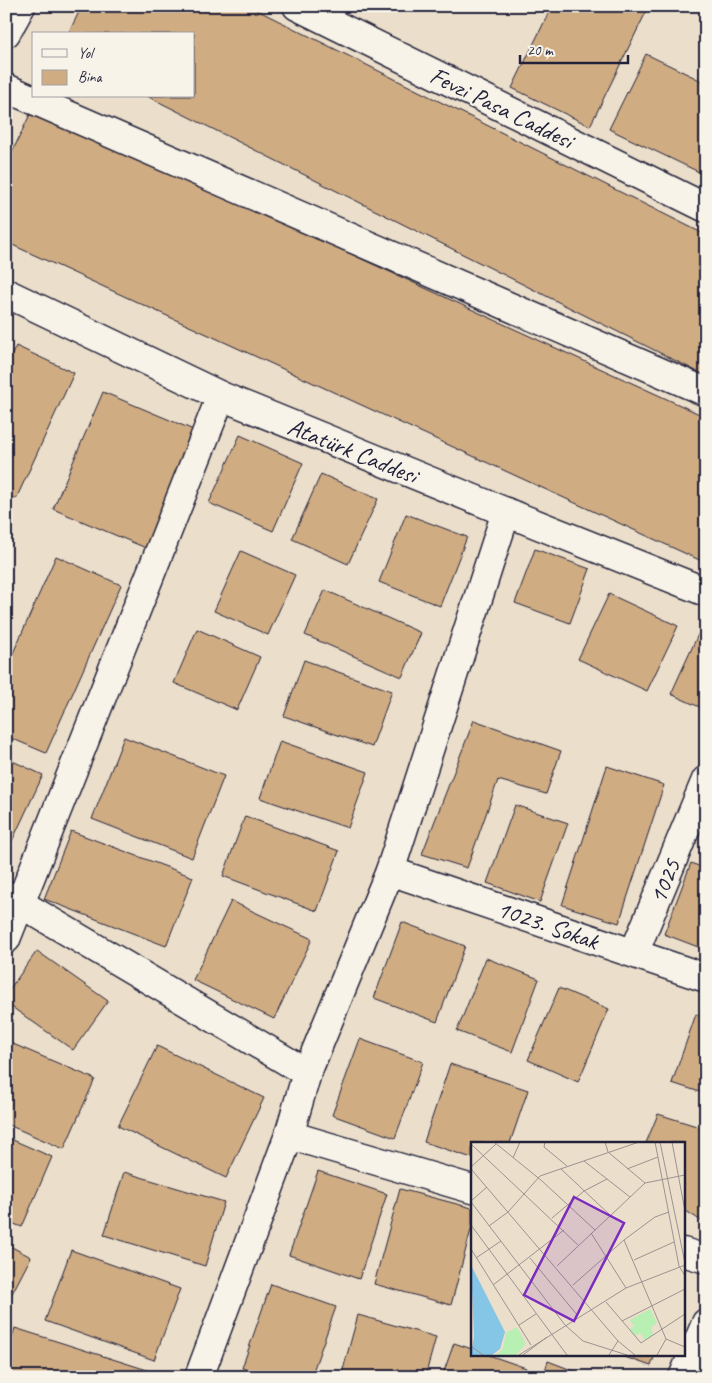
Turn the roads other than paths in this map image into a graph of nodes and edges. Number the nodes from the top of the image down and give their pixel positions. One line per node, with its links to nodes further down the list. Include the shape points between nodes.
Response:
1 (21, 6): 3 (street)
2 (297, 6): 5 (street, Fevzi Pasa Caddesi)
3 (6, 33)
4 (6, 88): 7 (street)
5 (706, 208)
6 (6, 293): 8 (street, Atatürk Caddesi)
7 (706, 392)
8 (221, 396): 9 (street, Atatürk Caddesi); 13 (street)
9 (506, 512): 10 (street, Atatürk Caddesi); 12 (street)
10 (706, 592)
11 (706, 780): 15 (street, 1025)
12 (390, 871): 15 (street, 1023. Sokak); 17 (street)
13 (14, 899): 14 (street); 17 (street)
14 (6, 939)
15 (634, 953): 16 (street, 1023. Sokak)
16 (706, 978)
17 (307, 1073): 18 (street)
18 (289, 1135): 19 (street); 23 (street)
19 (471, 1189)
20 (684, 1252): 21 (street)
21 (706, 1259)
22 (706, 1323): 24 (street)
23 (199, 1377)
24 (683, 1377)

